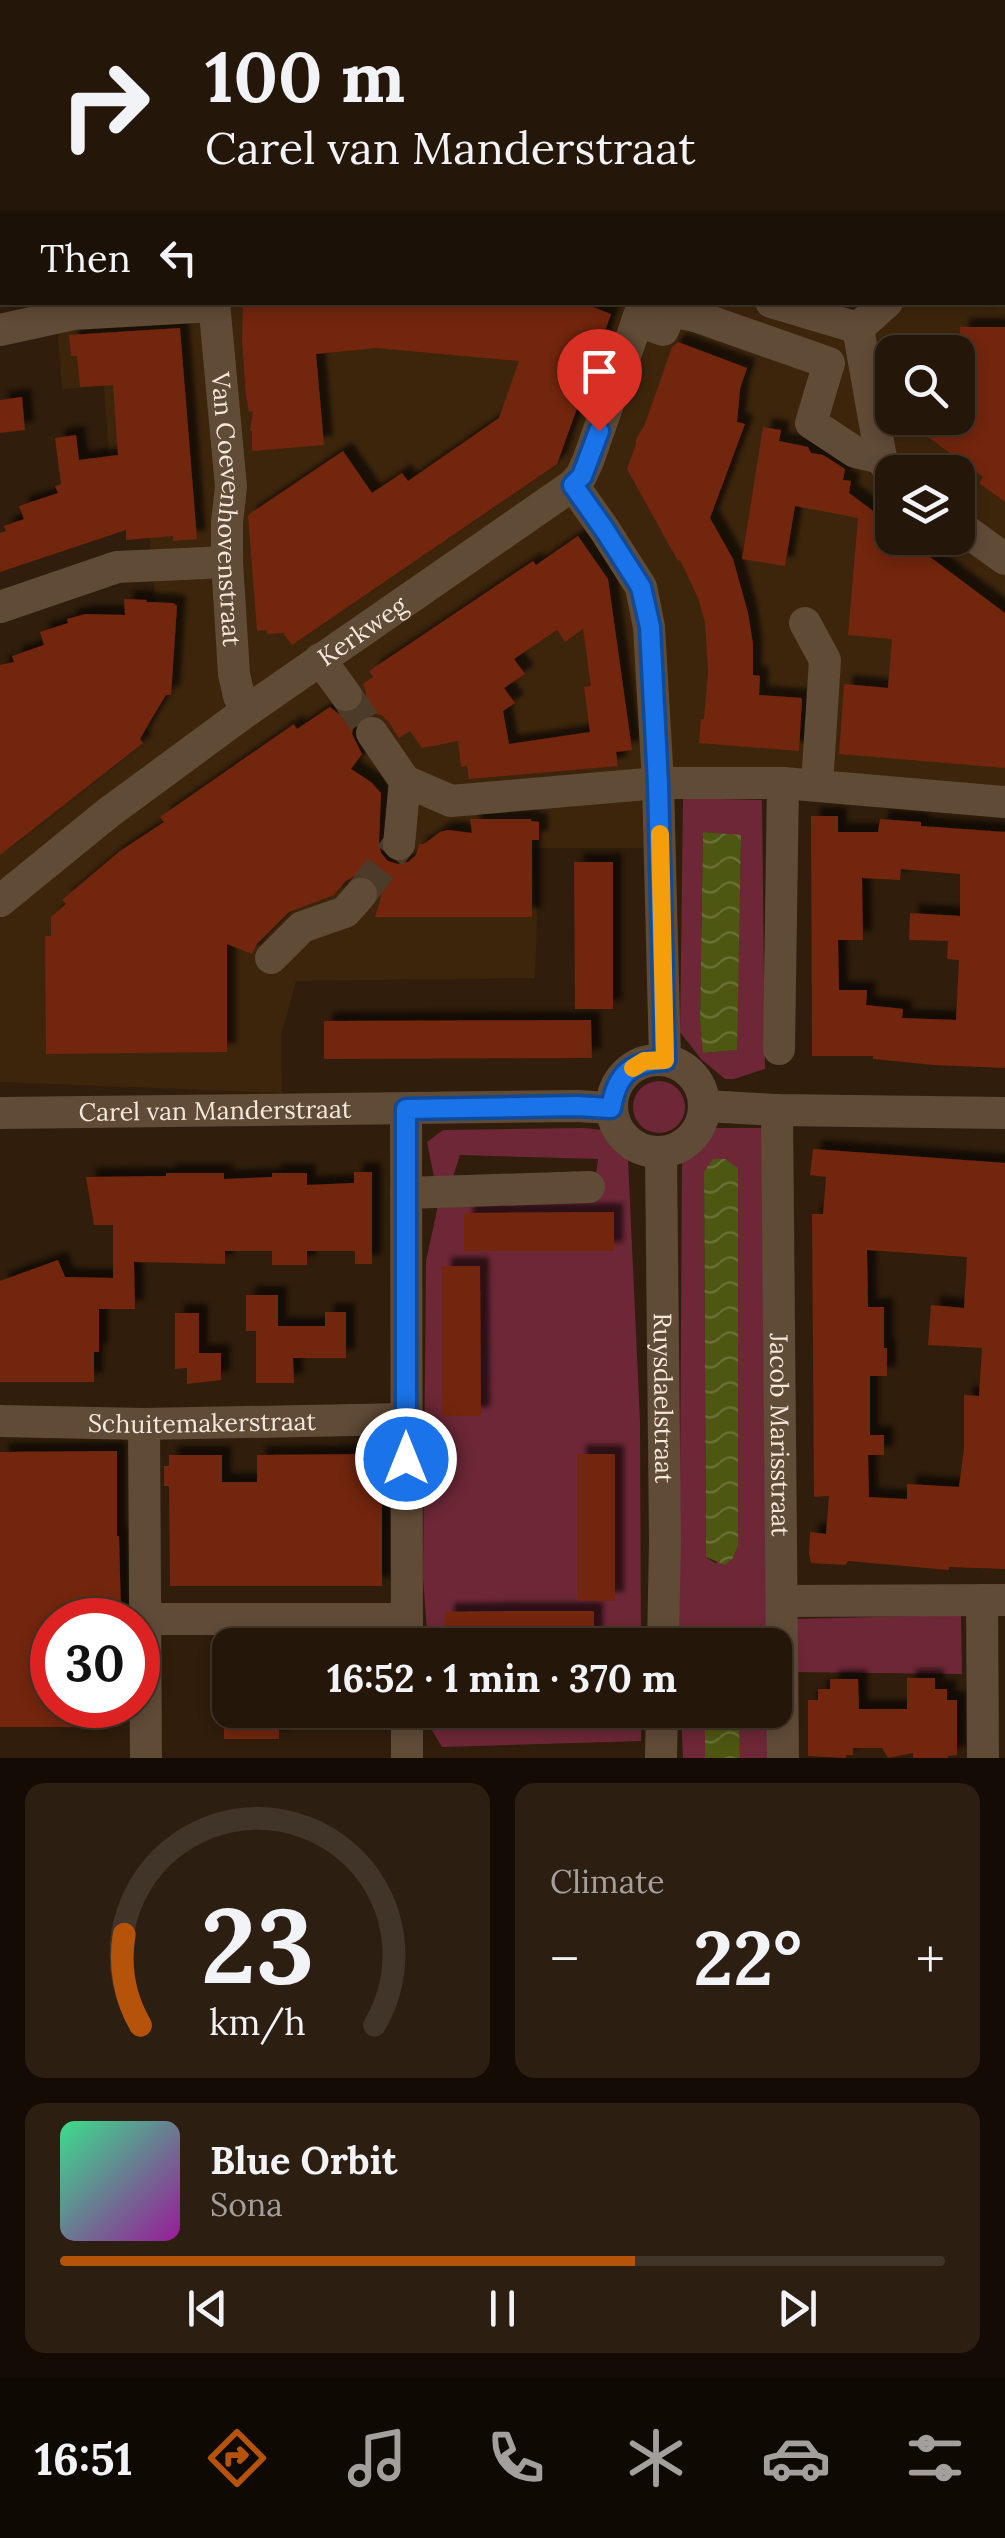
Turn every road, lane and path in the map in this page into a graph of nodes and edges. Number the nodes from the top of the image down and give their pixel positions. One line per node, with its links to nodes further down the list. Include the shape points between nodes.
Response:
1 (200, 305): 8 (street, via 72,314)
2 (214, 305): 15 (street, Van Coevenhovenstraat, via 231,487)
3 (781, 305): 7 (street)
4 (882, 305): 7 (street)
5 (697, 309): 6 (street, via 671,310 663,330); 9 (street)
6 (640, 312): 12 (street, Kerkweg, via 588,461)
7 (848, 326): 9 (street); 10 (street)
8 (0, 330)
9 (829, 363): 11 (street, via 811,423)
10 (884, 455)
11 (875, 461)
12 (573, 485): 18 (street, Kerkweg); 24 (street, via 641,587 651,644)
13 (975, 537): 14 (street)
14 (1005, 559)
15 (227, 562): 16 (street, via 117,567); 20 (street, Van Coevenhovenstraat, via 234,674)
16 (0, 608)
17 (805, 623): 25 (street, via 825,660)
18 (320, 659): 19 (street); 20 (street, Kerkweg)
19 (346, 696)
20 (248, 710): 29 (street, Kerkweg)
21 (372, 733): 22 (street)
22 (405, 782): 24 (street, via 451,801); 27 (street)
23 (783, 783): 24 (street); 25 (street); 31 (street)
24 (658, 784): 32 (street)
25 (817, 785): 26 (street)
26 (1005, 802)
27 (399, 844)
28 (360, 894): 30 (street, via 345,912 302,927)
29 (0, 901)
30 (271, 958)
31 (778, 1049)
32 (665, 1060): 33 (street, via 689,1071); 34 (street, via 644,1061 626,1072)
33 (704, 1106): 36 (street); 39 (street, via 687,1143)
34 (611, 1108): 35 (street, Carel van Manderstraat); 39 (street, via 627,1141)
35 (406, 1109): 37 (street, Carel van Manderstraat); 41 (street)
36 (777, 1110): 38 (street); 47 (street, Jacob Marisstraat)
37 (0, 1113)
38 (1005, 1114)
39 (661, 1153): 51 (street, Ruysdaelstraat)
40 (589, 1187): 41 (street)
41 (406, 1193): 42 (street)
42 (406, 1419): 44 (street, Schuitemakerstraat); 50 (street)
43 (0, 1421): 44 (street, Schuitemakerstraat)
44 (144, 1424): 45 (street)
45 (146, 1598)
46 (994, 1600): 47 (street); 59 (street)
47 (782, 1602): 58 (street, Jacob Marisstraat)
48 (160, 1620): 49 (street)
49 (327, 1628)
50 (407, 1628)
51 (663, 1628)
52 (146, 1728): 55 (street)
53 (407, 1728): 56 (street)
54 (661, 1728): 57 (street)
55 (146, 1758)
56 (407, 1758)
57 (660, 1758)
58 (782, 1758)
59 (983, 1758)

